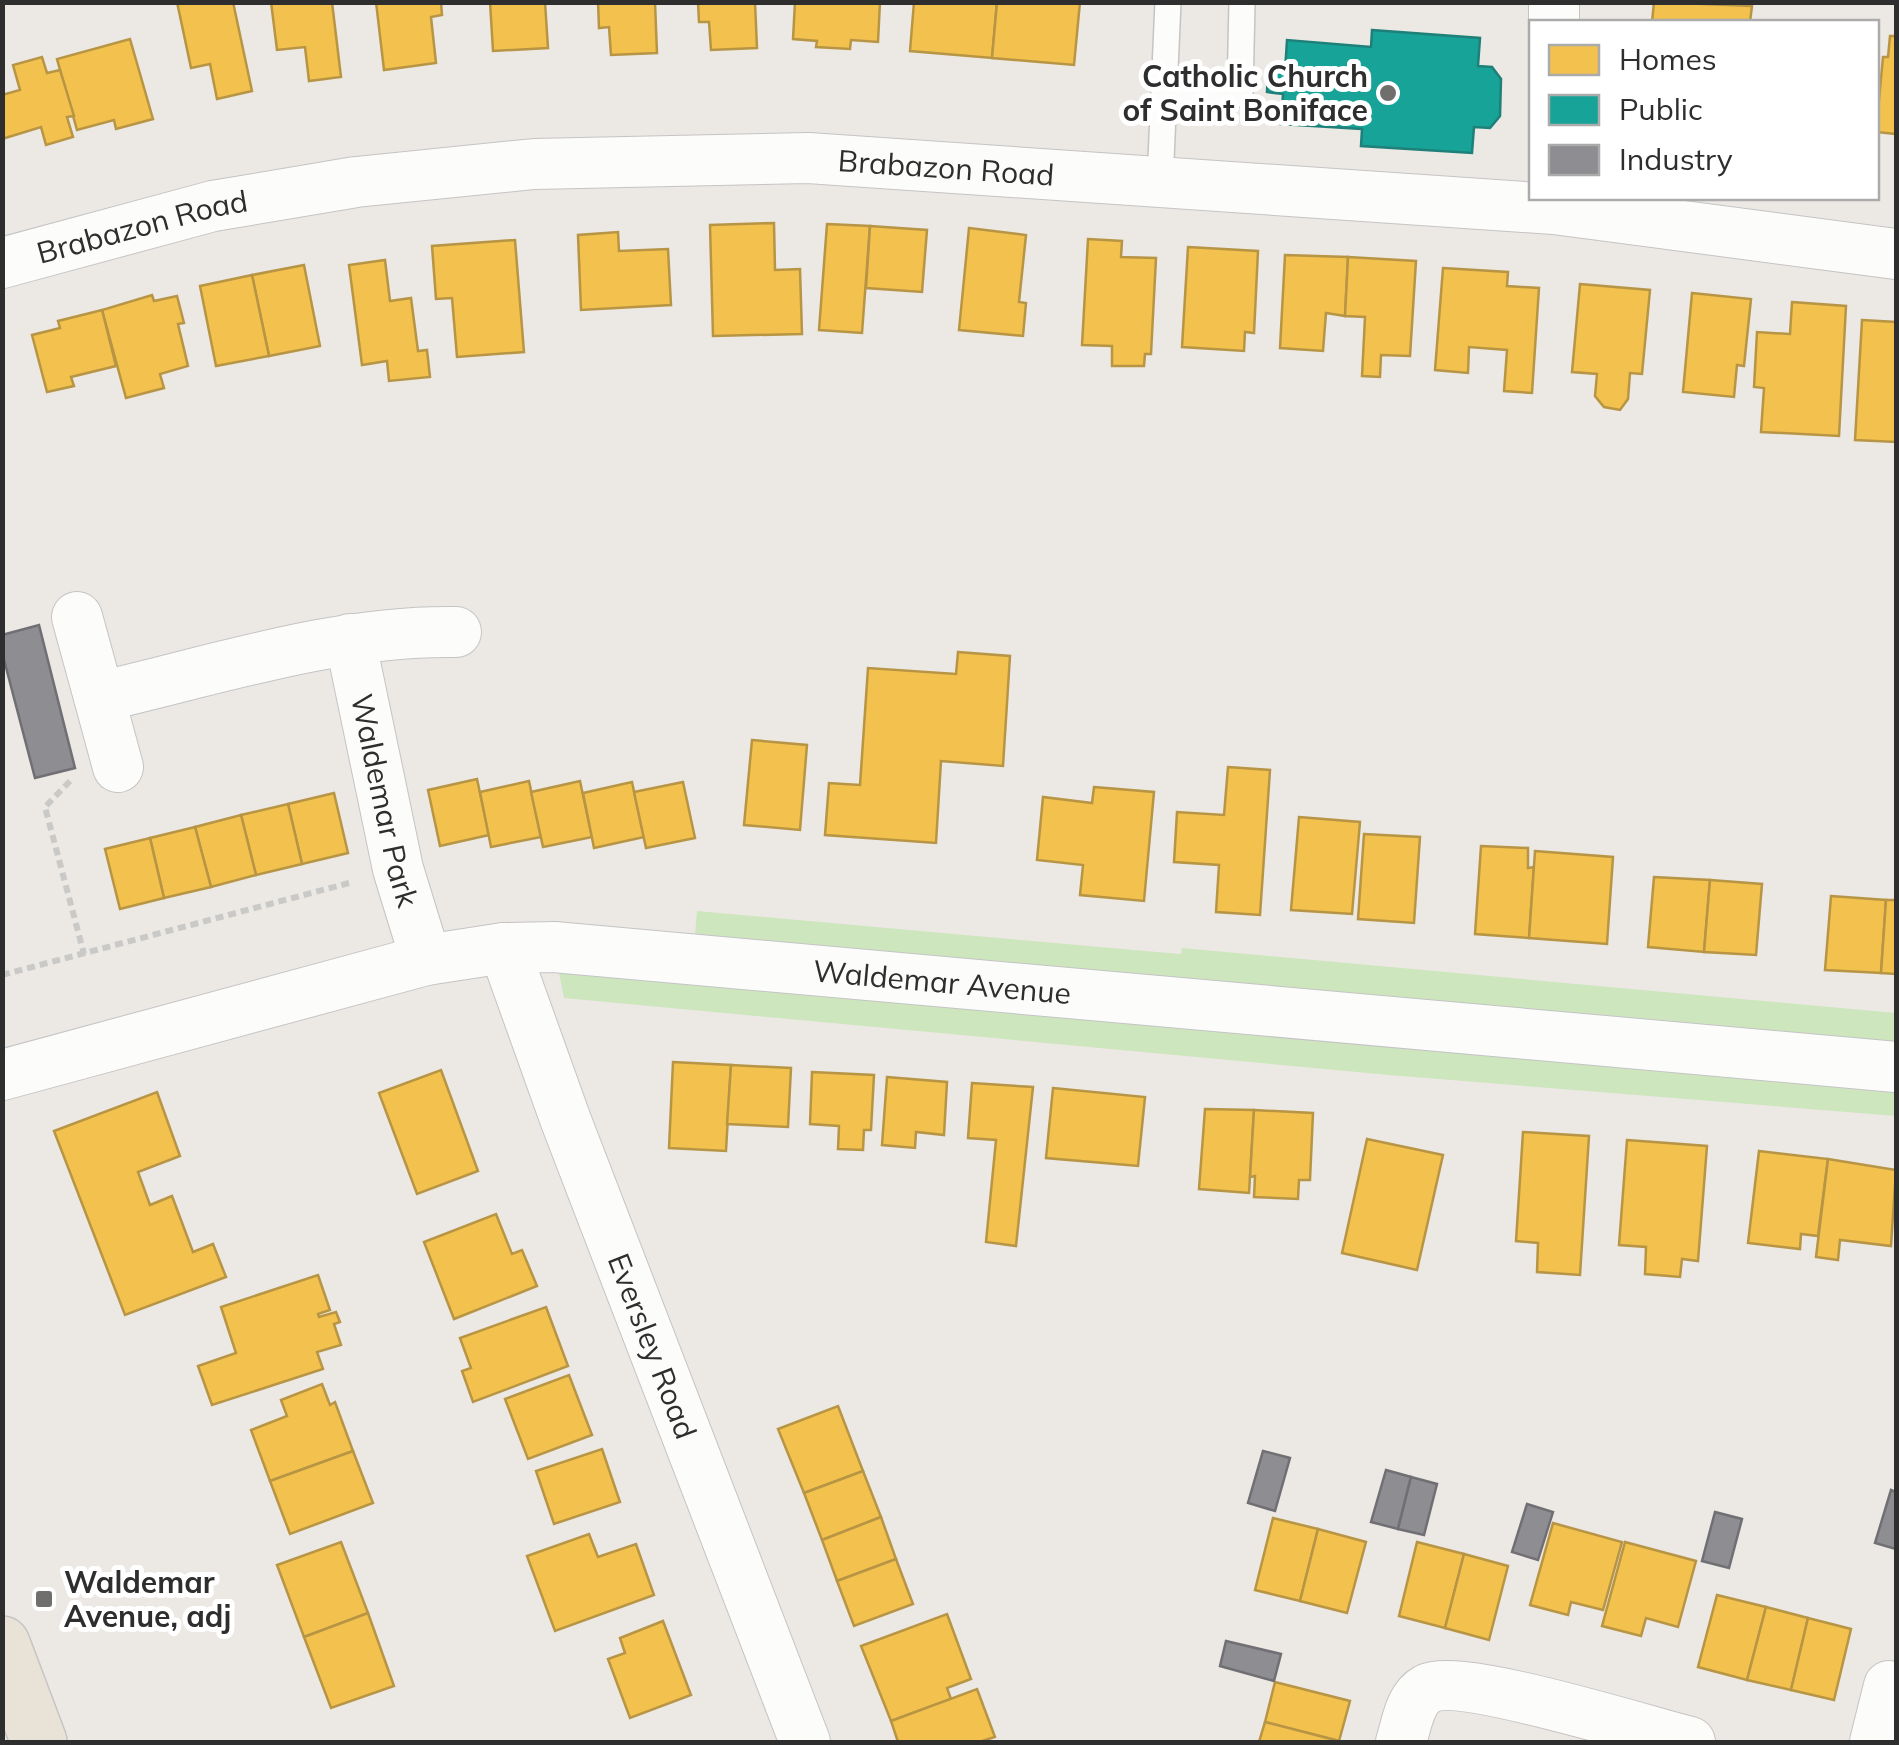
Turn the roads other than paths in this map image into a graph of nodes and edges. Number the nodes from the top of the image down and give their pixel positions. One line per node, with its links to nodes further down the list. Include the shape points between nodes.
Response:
1 (1168, 2): 3 (lane)
2 (1242, 2): 3 (lane, via 1240,94)
3 (1166, 91): 4 (lane)
4 (1160, 182): 5 (street, Brabazon Road); 7 (street, Brabazon Road, via 808,158 534,164 356,182 213,206)
5 (1554, 203): 6 (street, Brabazon Road)
6 (1896, 254)
7 (2, 263)
8 (77, 616): 11 (street)
9 (456, 632): 10 (street, via 402,631)
10 (350, 640): 11 (street); 14 (street, Waldemar Park, via 398,870)
11 (99, 697): 12 (street)
12 (118, 767)
13 (504, 948): 14 (street, Waldemar Avenue); 15 (street, Waldemar Avenue, via 554,947); 20 (street, Eversley Road)
14 (426, 960): 16 (street, Waldemar Avenue)
15 (1896, 1067)
16 (2, 1074)
17 (4, 1650): 19 (highway)
18 (1889, 1686): 23 (street)
19 (39, 1742)
20 (806, 1742)
21 (1401, 1742): 22 (street, via 1414,1700 1447,1684)
22 (1690, 1742)
23 (1875, 1742)

